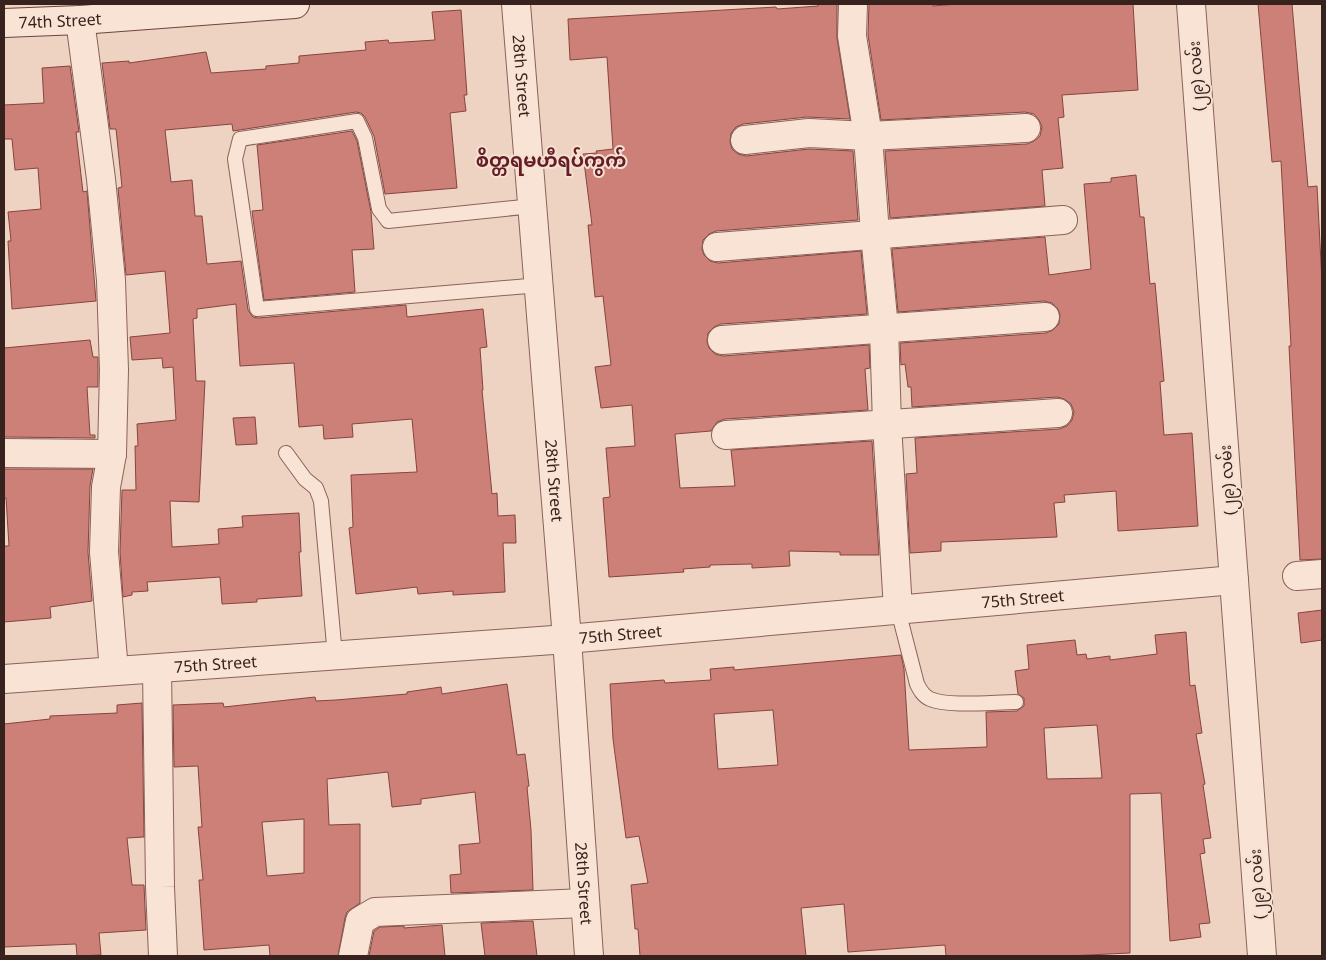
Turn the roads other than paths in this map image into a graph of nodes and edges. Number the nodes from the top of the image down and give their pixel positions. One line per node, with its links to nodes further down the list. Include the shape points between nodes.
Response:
1 (281, 4): 5 (street, 74th Street)
2 (516, 4): 10 (street, 28th Street)
3 (853, 4): 8 (street, via 852,36)
4 (1191, 4): 24 (street, (၂၉) လမ်း)
5 (70, 15): 6 (street, 74th Street); 22 (street, via 101,179 111,280)
6 (4, 23)
7 (1026, 128): 8 (street)
8 (868, 136): 9 (street, via 809,133); 12 (street)
9 (745, 140)
10 (533, 206): 14 (street, 28th Street); 14 (lane, via 388,221 379,209 368,152 357,121 240,139 236,159 257,310)
11 (1063, 220): 12 (street)
12 (875, 234): 13 (street); 16 (street)
13 (717, 247)
14 (540, 285): 26 (street, 28th Street)
15 (1045, 317): 16 (street)
16 (884, 328): 17 (street); 19 (street)
17 (722, 340)
18 (1058, 413): 19 (street)
19 (887, 424): 20 (street); 25 (street)
20 (726, 436)
21 (4, 453): 22 (street)
22 (112, 454): 29 (street, via 106,487 104,552)
23 (286, 454): 27 (lane, via 316,488 321,501)
24 (1234, 580): 25 (street, 75th Street); 36 (street, (၂၉) လမ်း)
25 (898, 610): 26 (street, 75th Street); 31 (lane, via 922,693 946,703)
26 (567, 639): 27 (street, 75th Street); 32 (street, 28th Street)
27 (335, 656): 28 (street, 75th Street)
28 (157, 669): 29 (street, 75th Street); 33 (street)
29 (114, 671): 30 (street, 75th Street)
30 (4, 679)
31 (1016, 702)
32 (585, 902): 34 (street, via 375,912 360,921); 35 (street, 28th Street)
33 (164, 956)
34 (353, 956)
35 (589, 956)
36 (1262, 956)

